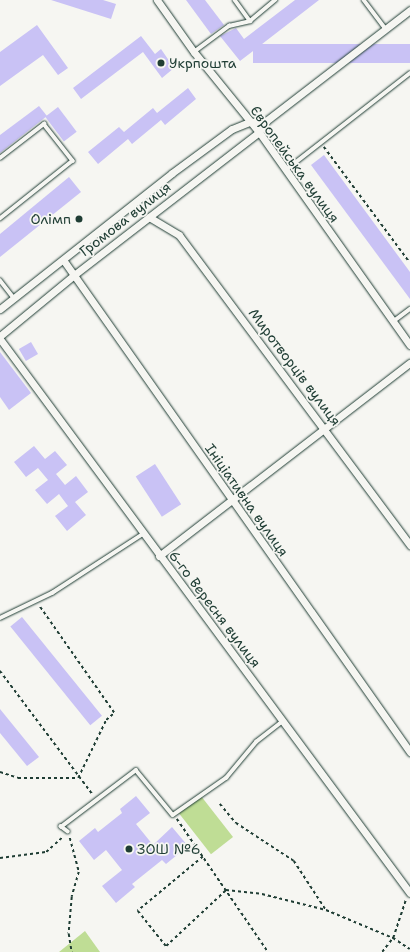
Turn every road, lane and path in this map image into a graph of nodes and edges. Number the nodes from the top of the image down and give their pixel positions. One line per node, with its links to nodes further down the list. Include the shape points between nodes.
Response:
1 (157, 0): 8 (street, Європейська вулиця)
2 (235, 0): 6 (lane)
3 (275, 0): 6 (lane)
4 (364, 0): 7 (lane)
5 (410, 10): 7 (street, Громова вулиця)
6 (250, 21): 8 (lane, via 229,26)
7 (386, 29): 10 (street, Громова вулиця)
8 (194, 52): 11 (street, Європейська вулиця)
9 (410, 73): 14 (lane)
10 (266, 121): 11 (street, Громова вулиця); 12 (street, Громова вулиця)
11 (249, 122): 12 (street, Європейська вулиця); 19 (street, Громова вулиця, via 232,129 172,173)
12 (259, 132): 16 (street, Європейська вулиця); 17 (street, Громова вулиця)
13 (266, 140): 28 (street)
14 (322, 144): 16 (lane); 20 (path)
15 (0, 158): 18 (lane, via 44,124 73,161)
16 (286, 171): 26 (street, Європейська вулиця)
17 (149, 217): 21 (street, Громова вулиця); 32 (street, Миротворців вулиця, via 178,235)
18 (0, 219)
19 (64, 261): 21 (street, Ініціативна вулиця); 23 (street, Громова вулиця)
20 (410, 263)
21 (74, 275): 27 (street, Громова вулиця); 33 (street, Ініціативна вулиця)
22 (0, 280): 23 (lane)
23 (14, 298): 24 (street, Громова вулиця)
24 (0, 310)
25 (410, 310): 26 (lane)
26 (394, 322): 30 (street, Європейська вулиця)
27 (0, 336)
28 (410, 336)
29 (0, 339): 34 (street, 6-го Вересня вулиця)
30 (410, 345)
31 (410, 363): 32 (street)
32 (325, 428): 33 (street); 35 (street, Миротворців вулиця)
33 (231, 501): 36 (street); 41 (street, Ініціативна вулиця)
34 (143, 534): 36 (street, 6-го Вересня вулиця); 37 (lane)
35 (410, 545)
36 (159, 556): 40 (street, 6-го Вересня вулиця)
37 (36, 601): 38 (lane); 43 (path, via 114,713 106,720)
38 (0, 618)
39 (0, 671): 43 (path)
40 (283, 721): 46 (lane, via 256,742 226,778); 51 (street, 6-го Вересня вулиця)
41 (410, 752)
42 (0, 772): 43 (path, via 18,778)
43 (78, 778): 44 (path)
44 (97, 799): 46 (lane, via 136,770); 47 (lane, via 61,827)
45 (220, 804): 52 (path, via 236,823 294,861)
46 (173, 815): 49 (path)
47 (68, 832): 48 (path, via 46,852); 55 (path, via 79,872 71,904 69,934)
48 (0, 858)
49 (203, 858): 50 (path); 50 (path, via 138,911 166,946)
50 (226, 890): 52 (path, via 262,894); 56 (path)
51 (410, 892): 53 (path)
52 (326, 910): 53 (path)
53 (393, 938): 54 (path); 57 (path)
54 (410, 949)
55 (72, 952)
56 (268, 952)
57 (382, 952)

